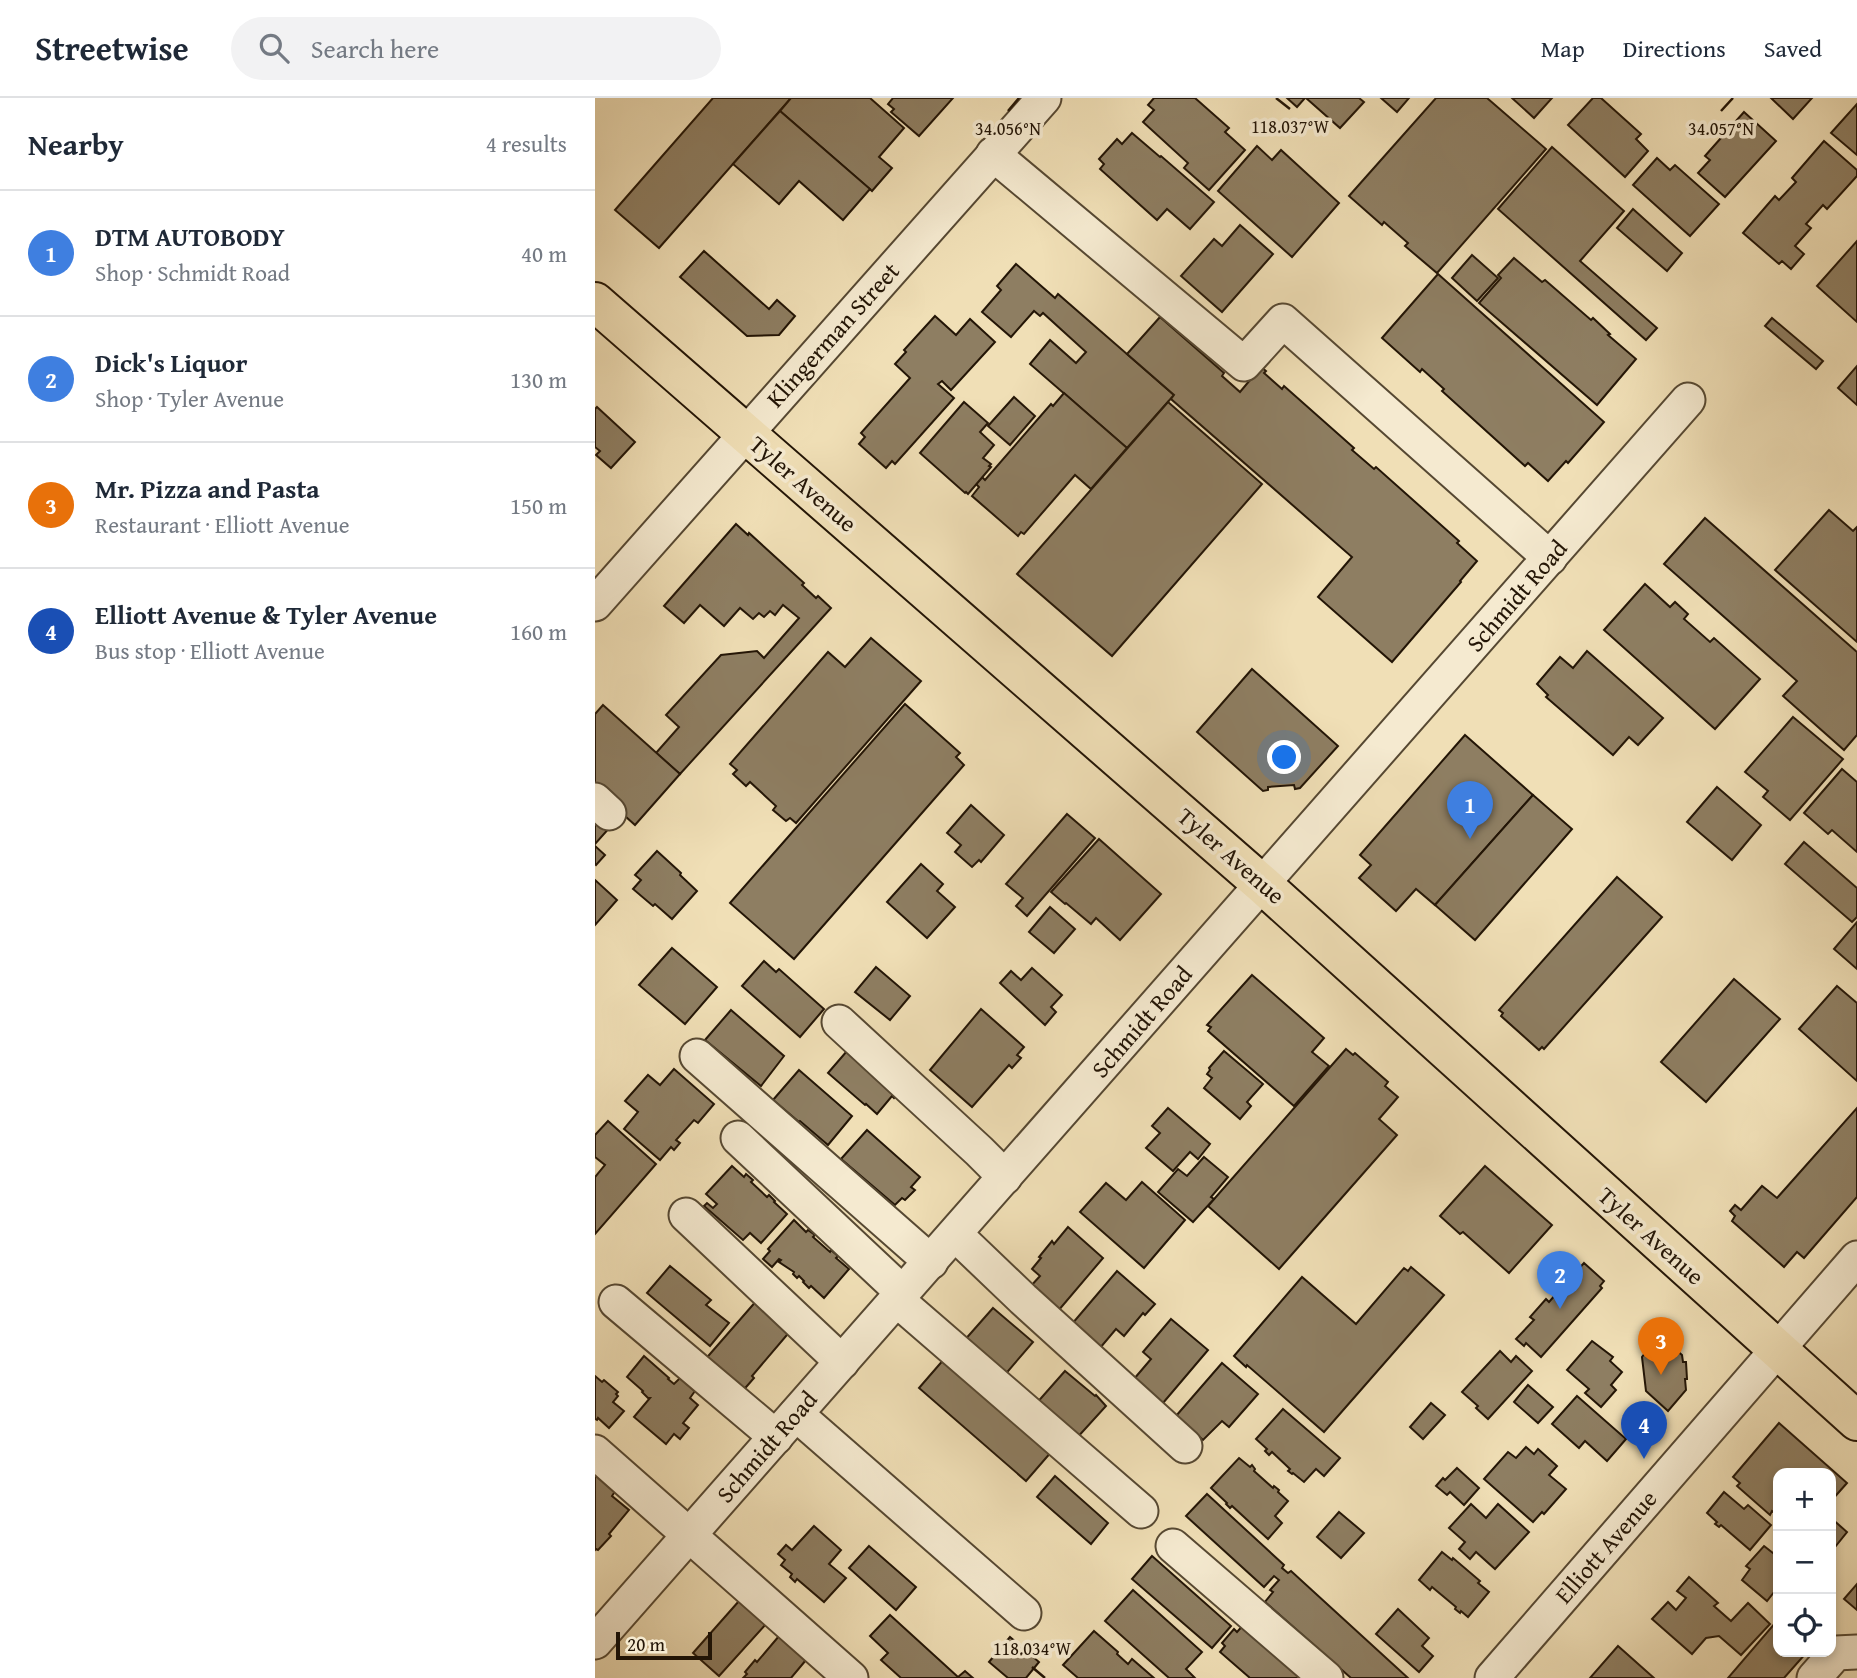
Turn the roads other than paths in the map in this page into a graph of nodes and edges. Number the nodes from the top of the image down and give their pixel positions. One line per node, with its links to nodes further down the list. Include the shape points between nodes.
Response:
1 (1044, 98): 2 (street, Klingerman Street)
2 (993, 154): 5 (street, Klingerman Street); 6 (street, via 1244,364 1283,321)
3 (595, 302): 5 (main road, Tyler Avenue)
4 (1688, 400): 6 (street, Schmidt Road)
5 (745, 434): 7 (street, Klingerman Street); 8 (main road, Tyler Avenue)
6 (1550, 558): 8 (street, Schmidt Road)
7 (595, 604)
8 (1263, 885): 12 (street, Schmidt Road); 19 (main road, Tyler Avenue)
9 (839, 1022): 12 (street)
10 (697, 1056): 16 (street)
11 (738, 1138): 17 (street)
12 (1005, 1177): 14 (street, Schmidt Road)
13 (686, 1215): 20 (street)
14 (955, 1234): 16 (street, Schmidt Road); 23 (street)
15 (1857, 1258): 19 (street, Elliott Avenue)
16 (931, 1262): 17 (street, Schmidt Road)
17 (900, 1296): 20 (street, Schmidt Road); 25 (street)
18 (616, 1302): 22 (street)
19 (1777, 1350): 21 (main road, Tyler Avenue); 33 (street, Elliott Avenue)
20 (842, 1362): 22 (street, Schmidt Road)
21 (1857, 1421)
22 (786, 1425): 26 (street, Schmidt Road); 28 (street)
23 (1185, 1446)
24 (595, 1451): 26 (street)
25 (1141, 1511)
26 (689, 1535): 29 (street, Schmidt Road); 31 (street)
27 (1173, 1546): 32 (street)
28 (1024, 1613)
29 (595, 1642)
30 (1857, 1652): 34 (street, via 1836,1653)
31 (851, 1678)
32 (1326, 1678)
33 (1492, 1678)
34 (1814, 1678)

